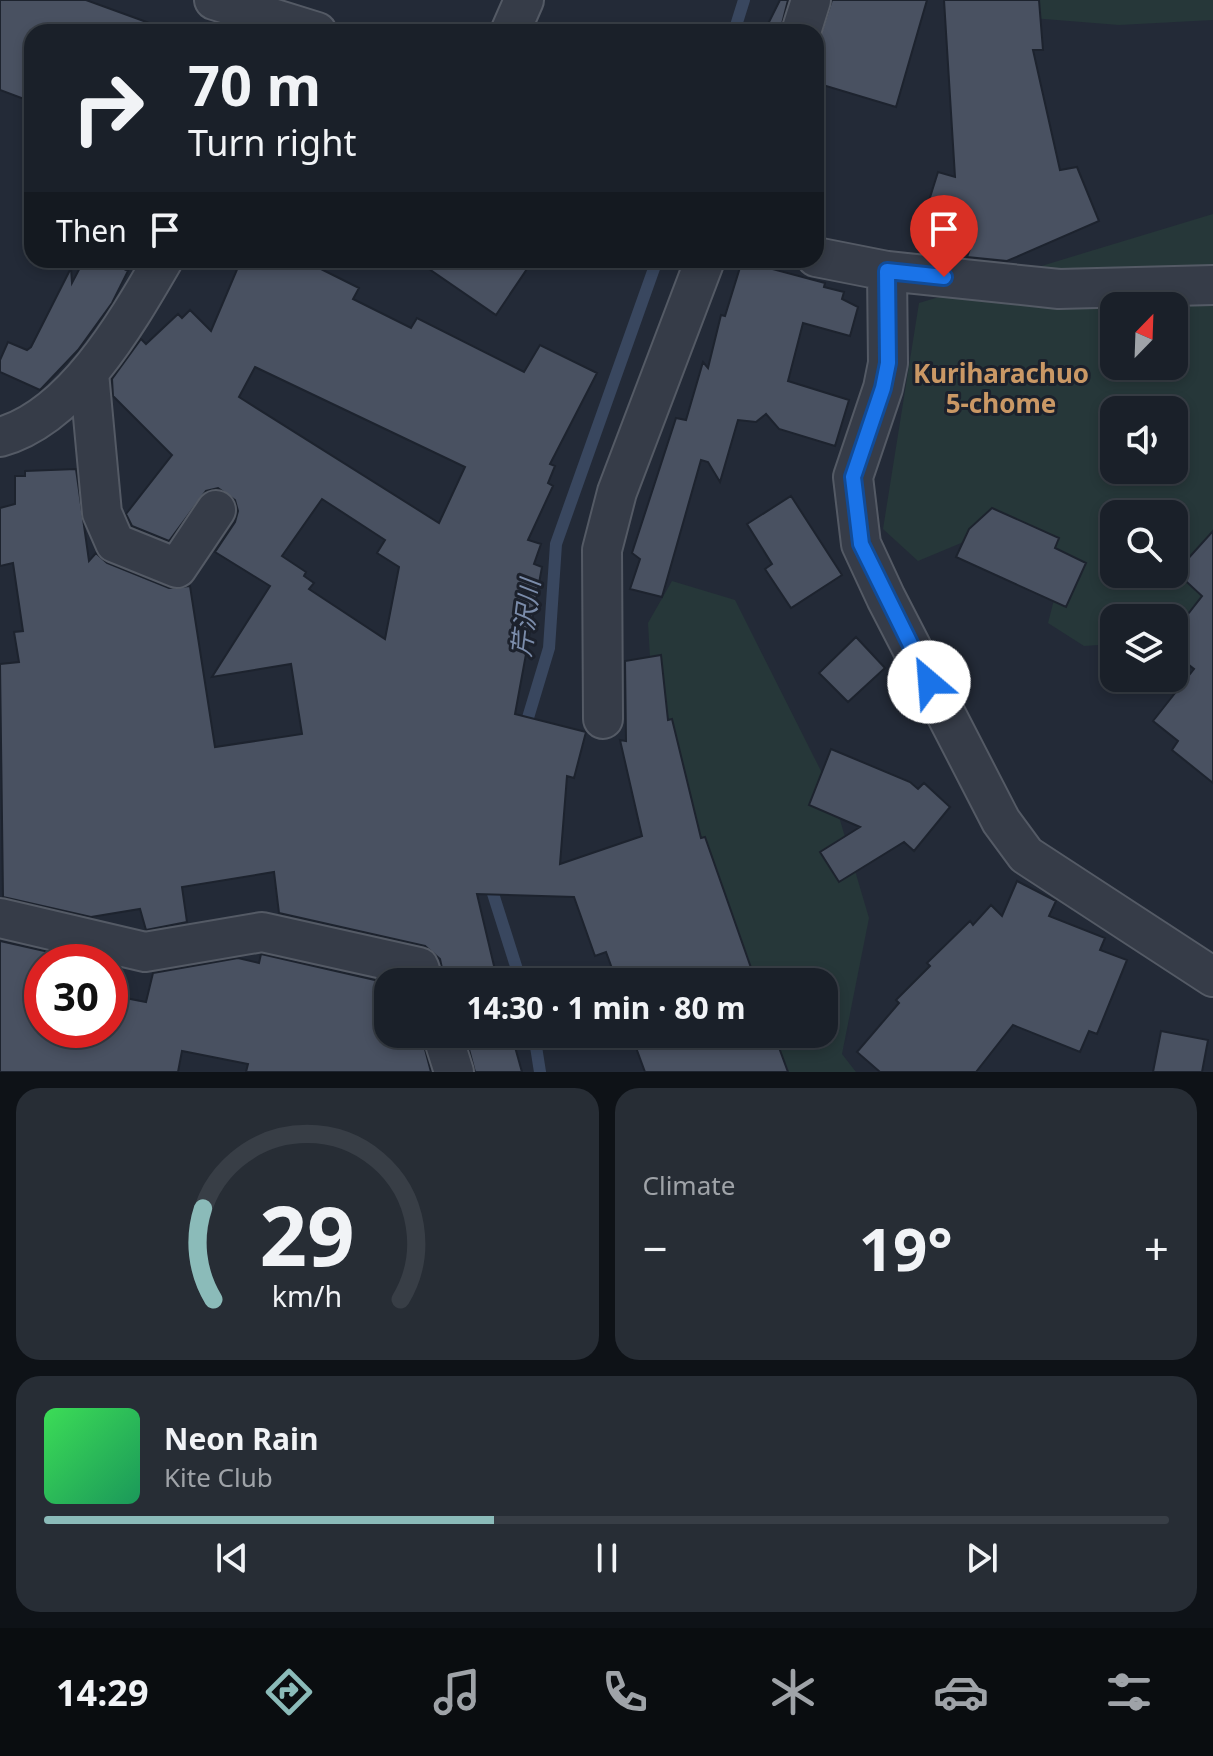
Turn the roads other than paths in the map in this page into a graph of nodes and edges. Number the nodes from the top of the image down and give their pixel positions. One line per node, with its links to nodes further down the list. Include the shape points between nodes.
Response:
1 (214, 0): 4 (street)
2 (524, 0): 5 (street)
3 (811, 0): 6 (street)
4 (284, 24)
5 (514, 24)
6 (804, 24)
7 (824, 259): 10 (street)
8 (158, 268): 12 (street)
9 (702, 268): 15 (street, via 617,492 602,550)
10 (887, 271): 11 (street, via 1059,289); 18 (street, via 888,363 853,477 861,544 1001,821 1026,855)
11 (1213, 285)
12 (89, 373): 13 (street, via 63,401); 14 (street, via 102,513 115,543 177,568)
13 (0, 437)
14 (216, 510)
15 (603, 719)
16 (0, 918): 17 (street, via 145,952 262,932)
17 (419, 968)
18 (1213, 977)
19 (446, 1048): 20 (street)
20 (454, 1072)

